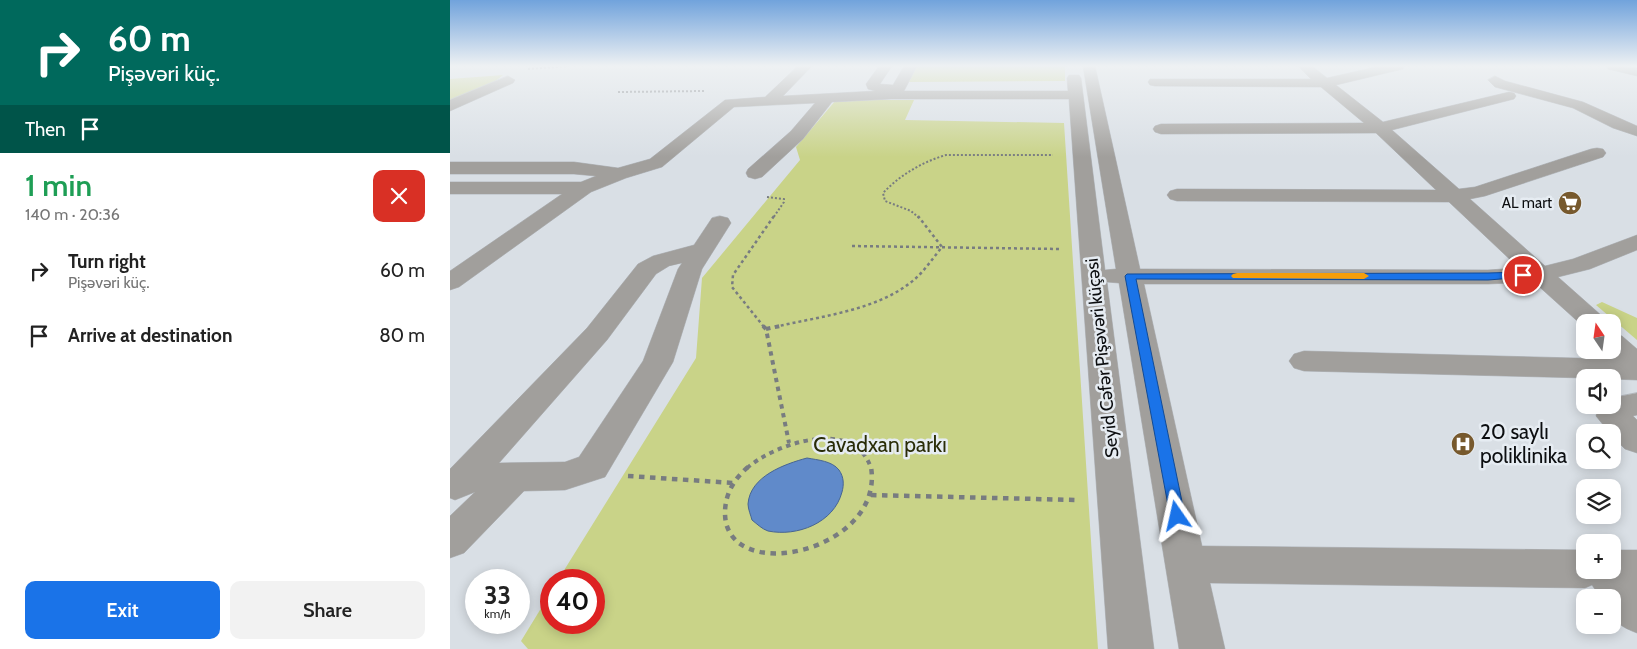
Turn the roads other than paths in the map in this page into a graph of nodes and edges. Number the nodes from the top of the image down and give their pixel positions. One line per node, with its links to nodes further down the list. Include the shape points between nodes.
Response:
1 (472, 96): 11 (street)
2 (774, 96): 10 (street)
3 (846, 96): 9 (street)
4 (1079, 96): 26 (street, Seyid Cəfər Pişəvəri küçəsi)
5 (1083, 96): 28 (street, Seyid Cəfər Pişəvəri küçəsi)
6 (1341, 96): 12 (street)
7 (1508, 96): 12 (street)
8 (1549, 96): 14 (street, via 1578,105 1619,126)
9 (827, 99): 10 (street); 17 (street, via 797,135)
10 (770, 100): 18 (street, via 727,104 656,162)
11 (450, 106)
12 (1380, 128): 13 (street); 22 (street)
13 (1161, 129)
14 (1637, 131)
15 (1597, 153): 22 (street, via 1478,192)
16 (450, 168): 18 (street, via 574,168)
17 (755, 173)
18 (619, 174): 20 (street)
19 (450, 188): 20 (street)
20 (584, 188): 29 (street)
21 (1178, 195): 22 (street)
22 (1454, 196): 27 (street)
23 (720, 223): 25 (street)
24 (1637, 242): 27 (street, via 1581,264)
25 (702, 250): 37 (street, via 690,268 658,362 592,467 565,476); 38 (street, via 661,261 647,269 597,334)
26 (1092, 263): 28 (street); 46 (street, Seyid Cəfər Pişəvəri küçəsi)
27 (1540, 274): 28 (street); 30 (street)
28 (1130, 276): 40 (street, Seyid Cəfər Pişəvəri küçəsi)
29 (450, 282)
30 (1583, 314)
31 (1621, 350): 33 (street)
32 (1304, 361): 34 (street)
33 (1637, 365)
34 (1637, 370)
35 (1637, 404): 36 (street, via 1612,410 1612,416)
36 (1637, 440)
37 (514, 478): 38 (street); 39 (street)
38 (457, 484)
39 (450, 541)
40 (1186, 564): 41 (street); 47 (street, Seyid Cəfər Pişəvəri küçəsi)
41 (1576, 569)
42 (1621, 569): 43 (street)
43 (1637, 569)
44 (1612, 579): 45 (street)
45 (1637, 612)
46 (1131, 649)
47 (1202, 649)

